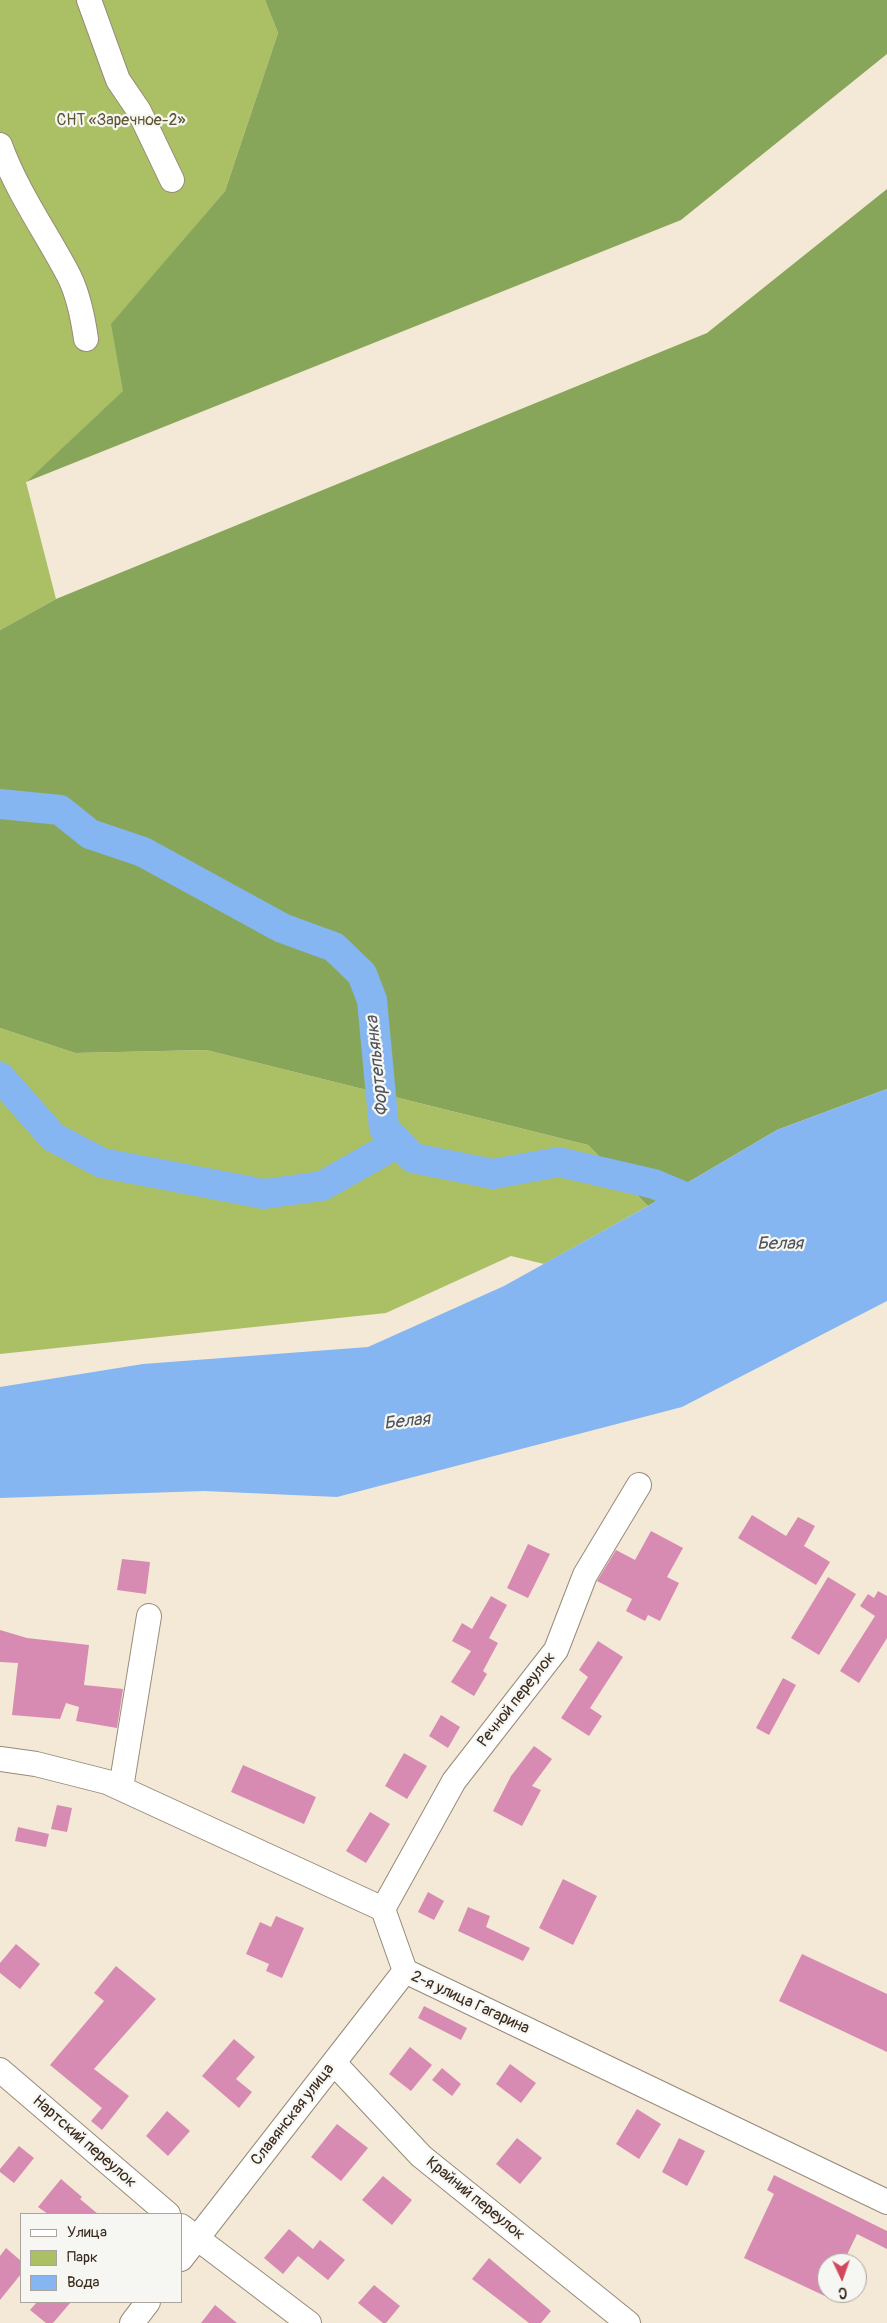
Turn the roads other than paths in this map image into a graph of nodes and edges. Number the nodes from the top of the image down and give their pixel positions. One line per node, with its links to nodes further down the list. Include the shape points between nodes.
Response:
1 (89, 0): 3 (street, via 118,80 139,111)
2 (0, 145): 4 (street, via 9,169 70,277)
3 (172, 180)
4 (86, 339)
5 (639, 1486): 9 (street, Речной переулок, via 585,1575 556,1650 454,1782)
6 (149, 1616): 8 (street)
7 (0, 1759): 8 (street, via 36,1764)
8 (121, 1788): 9 (street)
9 (383, 1909): 10 (street, 2-я улица Гагарина)
10 (405, 1972): 11 (street, Славянская улица); 13 (street, 2-я улица Гагарина)
11 (334, 2063): 15 (street, Славянская улица); 20 (street, Крайний переулок, via 421,2156)
12 (0, 2070): 14 (street, Нартский переулок)
13 (887, 2202)
14 (167, 2213)
15 (189, 2233): 16 (street, Славянская улица); 19 (street)
16 (182, 2256)
17 (147, 2303): 18 (street)
18 (132, 2323)
19 (309, 2323)
20 (628, 2323)

